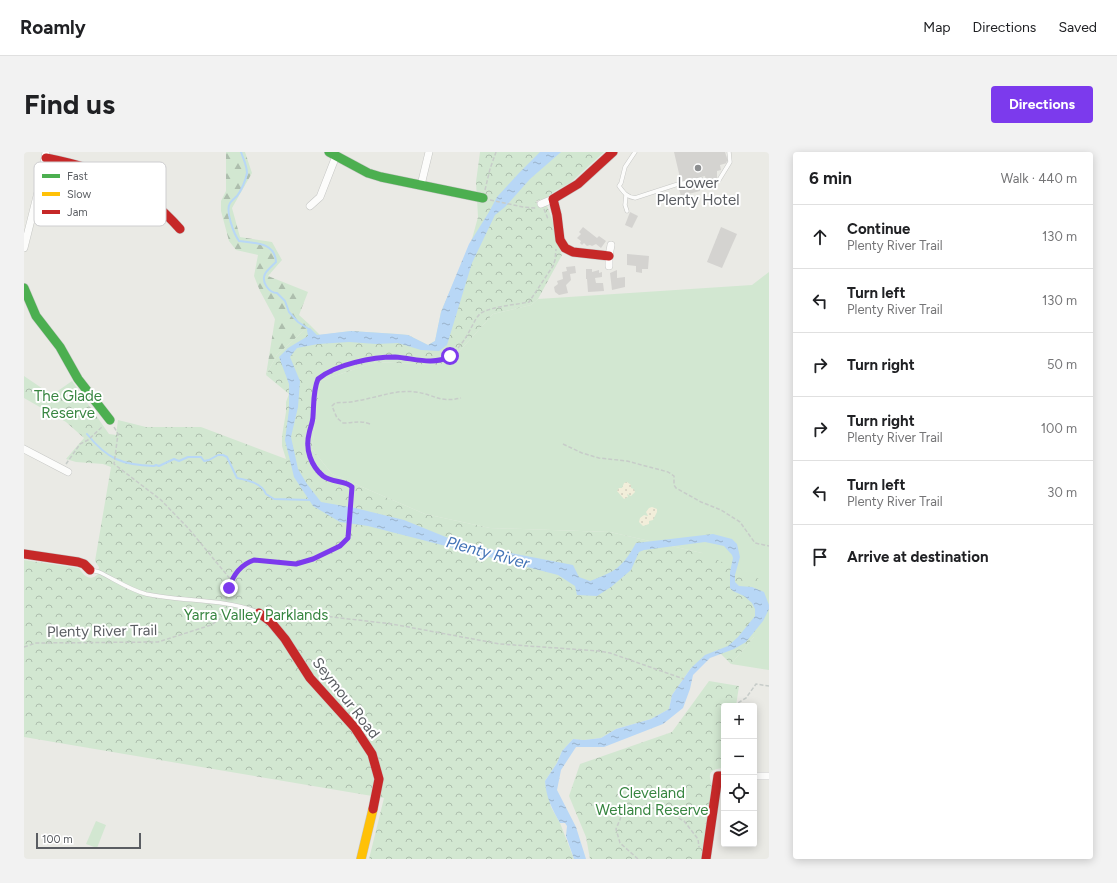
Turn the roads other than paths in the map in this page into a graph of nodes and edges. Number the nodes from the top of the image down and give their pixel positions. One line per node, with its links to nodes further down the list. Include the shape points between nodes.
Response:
1 (429, 152): 8 (street)
2 (613, 152): 11 (street, via 578,184)
3 (635, 152): 9 (lane, via 625,167 619,186)
4 (729, 152): 9 (lane, via 730,162 719,180 705,184 701,179 635,198)
5 (333, 154): 8 (street, via 368,173); 13 (street, via 320,197)
6 (46, 155): 7 (street)
7 (72, 162)
8 (421, 185): 10 (street)
9 (626, 195): 15 (lane)
10 (483, 198)
11 (552, 199): 14 (street); 20 (street, via 560,240 565,248 573,252)
12 (34, 206): 19 (street)
13 (310, 206)
14 (540, 206)
15 (627, 211)
16 (166, 212): 17 (street)
17 (180, 229)
18 (611, 245): 20 (street)
19 (24, 248)
20 (608, 256): 21 (street)
21 (609, 266)
22 (24, 288): 23 (street, via 43,326)
23 (110, 420)
24 (24, 449): 25 (street)
25 (65, 471)
26 (24, 554): 27 (street, via 78,562)
27 (90, 570): 28 (lane, via 145,594 226,604)
28 (259, 613): 33 (street, Seymour Road, via 271,622 285,639 310,678 355,728 372,754 379,779)
29 (721, 776): 32 (street)
30 (757, 776): 31 (street)
31 (769, 776)
32 (702, 856)
33 (361, 859)

